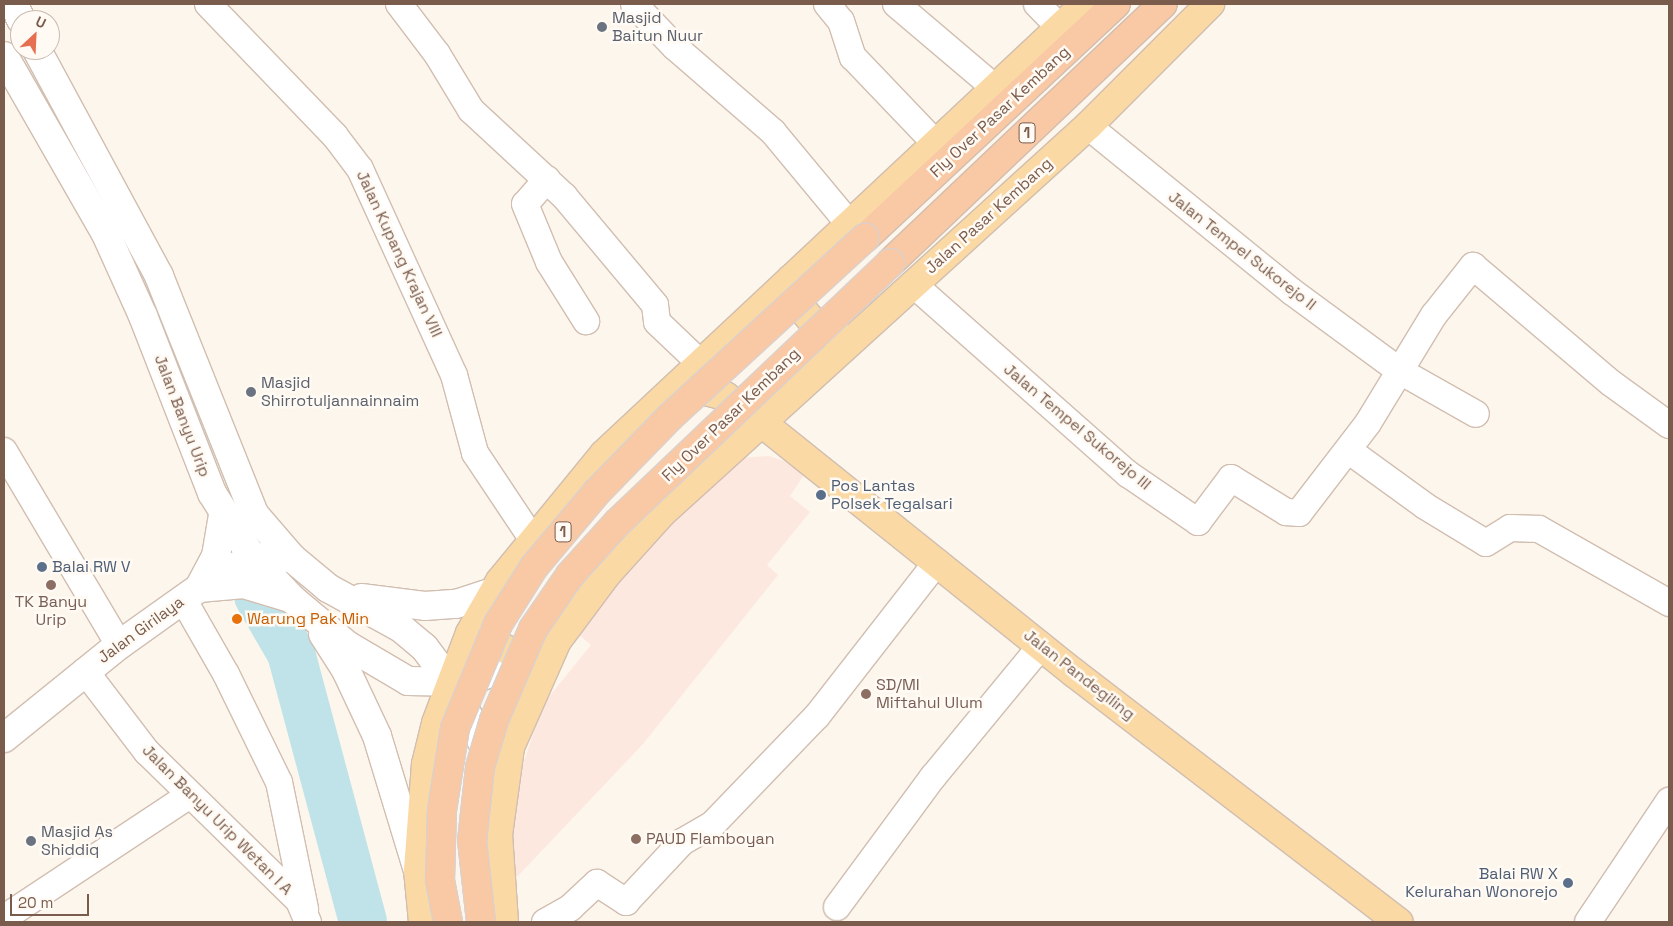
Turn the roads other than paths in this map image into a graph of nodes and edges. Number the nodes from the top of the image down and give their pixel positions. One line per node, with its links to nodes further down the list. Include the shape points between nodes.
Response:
1 (208, 4): 32 (street, Jalan Kupang Krajan VIII, via 336,136 360,168 454,375 475,453)
2 (399, 4): 17 (street, via 438,54 471,110)
3 (634, 4): 18 (street, via 675,48 773,132)
4 (827, 4): 16 (street, via 841,21 853,57)
5 (896, 4): 14 (street)
6 (1037, 4): 11 (street)
7 (1085, 4): 11 (main road)
8 (1116, 4): 55 (highway, Fly Over Pasar Kembang / 1, bridge, via 670,417 597,492 534,567 498,624 455,728 442,810 440,880)
9 (1163, 4): 56 (highway, Fly Over Pasar Kembang / 1, bridge, via 617,523 570,575 533,629 494,720 480,768 472,841)
10 (1210, 4): 15 (main road, Jalan Pasar Kembang)
11 (1060, 28): 14 (main road)
12 (4, 56): 31 (main road, Jalan Banyu Urip, via 106,234)
13 (42, 60): 34 (main road, Jalan Banyu Urip, via 159,276 254,514)
14 (995, 88): 16 (main road)
15 (1088, 126): 20 (main road, Jalan Pasar Kembang); 24 (street, Jalan Tempel Sukorejo II, via 1236,249)
16 (936, 144): 18 (main road)
17 (547, 179): 21 (street, via 525,204 549,262); 23 (street, via 655,305 658,322)
18 (851, 226): 19 (main road)
19 (791, 278): 22 (main road, via 802,309 812,322); 23 (main road)
20 (913, 284): 22 (main road, Jalan Pasar Kembang); 29 (street, Jalan Tempel Sukorejo III, via 1128,474 1198,522 1230,478 1286,512 1299,513)
21 (586, 321)
22 (852, 341): 27 (main road, Jalan Pasar Kembang)
23 (700, 363): 25 (main road)
24 (1400, 371): 26 (street, Jalan Tempel Sukorejo II); 28 (street, via 1434,315 1475,266 1611,383); 29 (street)
25 (654, 405): 27 (main road, via 681,394 704,391 725,396); 32 (main road, via 604,454)
26 (1476, 414)
27 (762, 423): 35 (main road, Jalan Pandegiling); 43 (main road, Jalan Pasar Kembang, via 662,514)
28 (1669, 425)
29 (1348, 450): 39 (street, via 1425,506 1488,544 1510,528 1539,529)
30 (4, 451): 41 (street)
31 (223, 515): 33 (main road, Jalan Banyu Urip); 38 (main road, via 216,556)
32 (533, 540): 36 (main road)
33 (252, 557): 34 (main road); 38 (main road, Jalan Girilaya); 40 (main road, Jalan Banyu Urip)
34 (292, 558): 37 (main road, Jalan Banyu Urip)
35 (937, 562): 42 (main road, Jalan Pandegiling); 58 (street, via 817,716 712,825 682,842 626,902 597,882 570,908)
36 (497, 586): 37 (main road, via 456,604 425,606 380,603); 43 (main road, via 490,614 490,632 508,651); 45 (main road, via 470,633)
37 (328, 588): 45 (main road, Jalan Banyu Urip, via 401,628 424,647)
38 (191, 594): 40 (main road, via 244,584); 41 (main road, Jalan Girilaya); 52 (street, via 279,782)
39 (1669, 603)
40 (302, 608): 45 (main road, Jalan Banyu Urip, via 386,671 408,681); 50 (main road, via 346,670 377,736)
41 (119, 645): 44 (main road, Jalan Girilaya)
42 (1042, 646): 51 (street, via 933,778); 59 (main road, Jalan Pandegiling)
43 (545, 647): 45 (main road, Jalan Banyu Urip, via 488,678); 47 (main road, Jalan Pasar Kembang)
44 (85, 671): 46 (main road, Jalan Girilaya); 48 (street, Jalan Banyu Urip Wetan I A, via 116,715)
45 (451, 683): 47 (main road, Jalan Banyu Urip); 50 (main road, via 426,764)
46 (4, 738)
47 (502, 785): 57 (main road, Jalan Pasar Kembang, via 498,835)
48 (188, 796): 52 (street, Jalan Banyu Urip Wetan I A); 53 (street)
49 (1669, 801): 60 (street)
50 (418, 870): 54 (main road)
51 (837, 907)
52 (306, 915)
53 (14, 919)
54 (423, 922)
55 (448, 922)
56 (481, 922)
57 (504, 922)
58 (545, 922)
59 (1398, 922)
60 (1588, 922)

